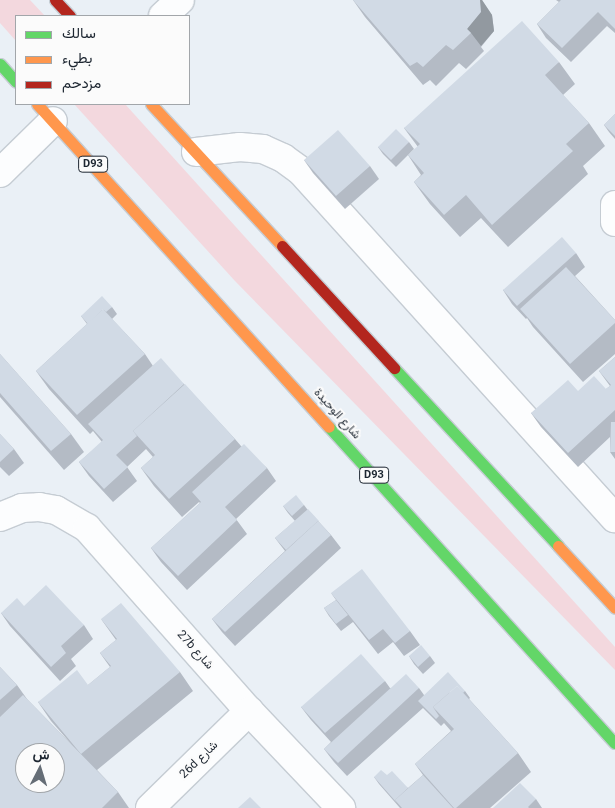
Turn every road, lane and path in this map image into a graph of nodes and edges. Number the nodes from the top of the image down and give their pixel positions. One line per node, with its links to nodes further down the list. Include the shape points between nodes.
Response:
1 (55, 0): 3 (main road)
2 (180, 0): 4 (street)
3 (69, 15)
4 (164, 15)
5 (0, 64): 6 (main road)
6 (15, 81)
7 (152, 105): 9 (main road)
8 (45, 112): 10 (street); 16 (main road, شارع الوحيدة / D93)
9 (196, 152): 14 (street, via 240,147 262,149 301,171); 15 (main road)
10 (0, 173)
11 (615, 205): 12 (street)
12 (615, 222)
13 (0, 517): 18 (street, 27b شارع, via 22,508 40,507 56,510 86,528)
14 (615, 518)
15 (615, 608)
16 (580, 705): 17 (main road); 19 (main road, شارع الوحيدة / D93)
17 (600, 705)
18 (249, 712): 20 (street, 26d شارع); 21 (street, 27b شارع)
19 (615, 743)
20 (150, 808)
21 (341, 808)

